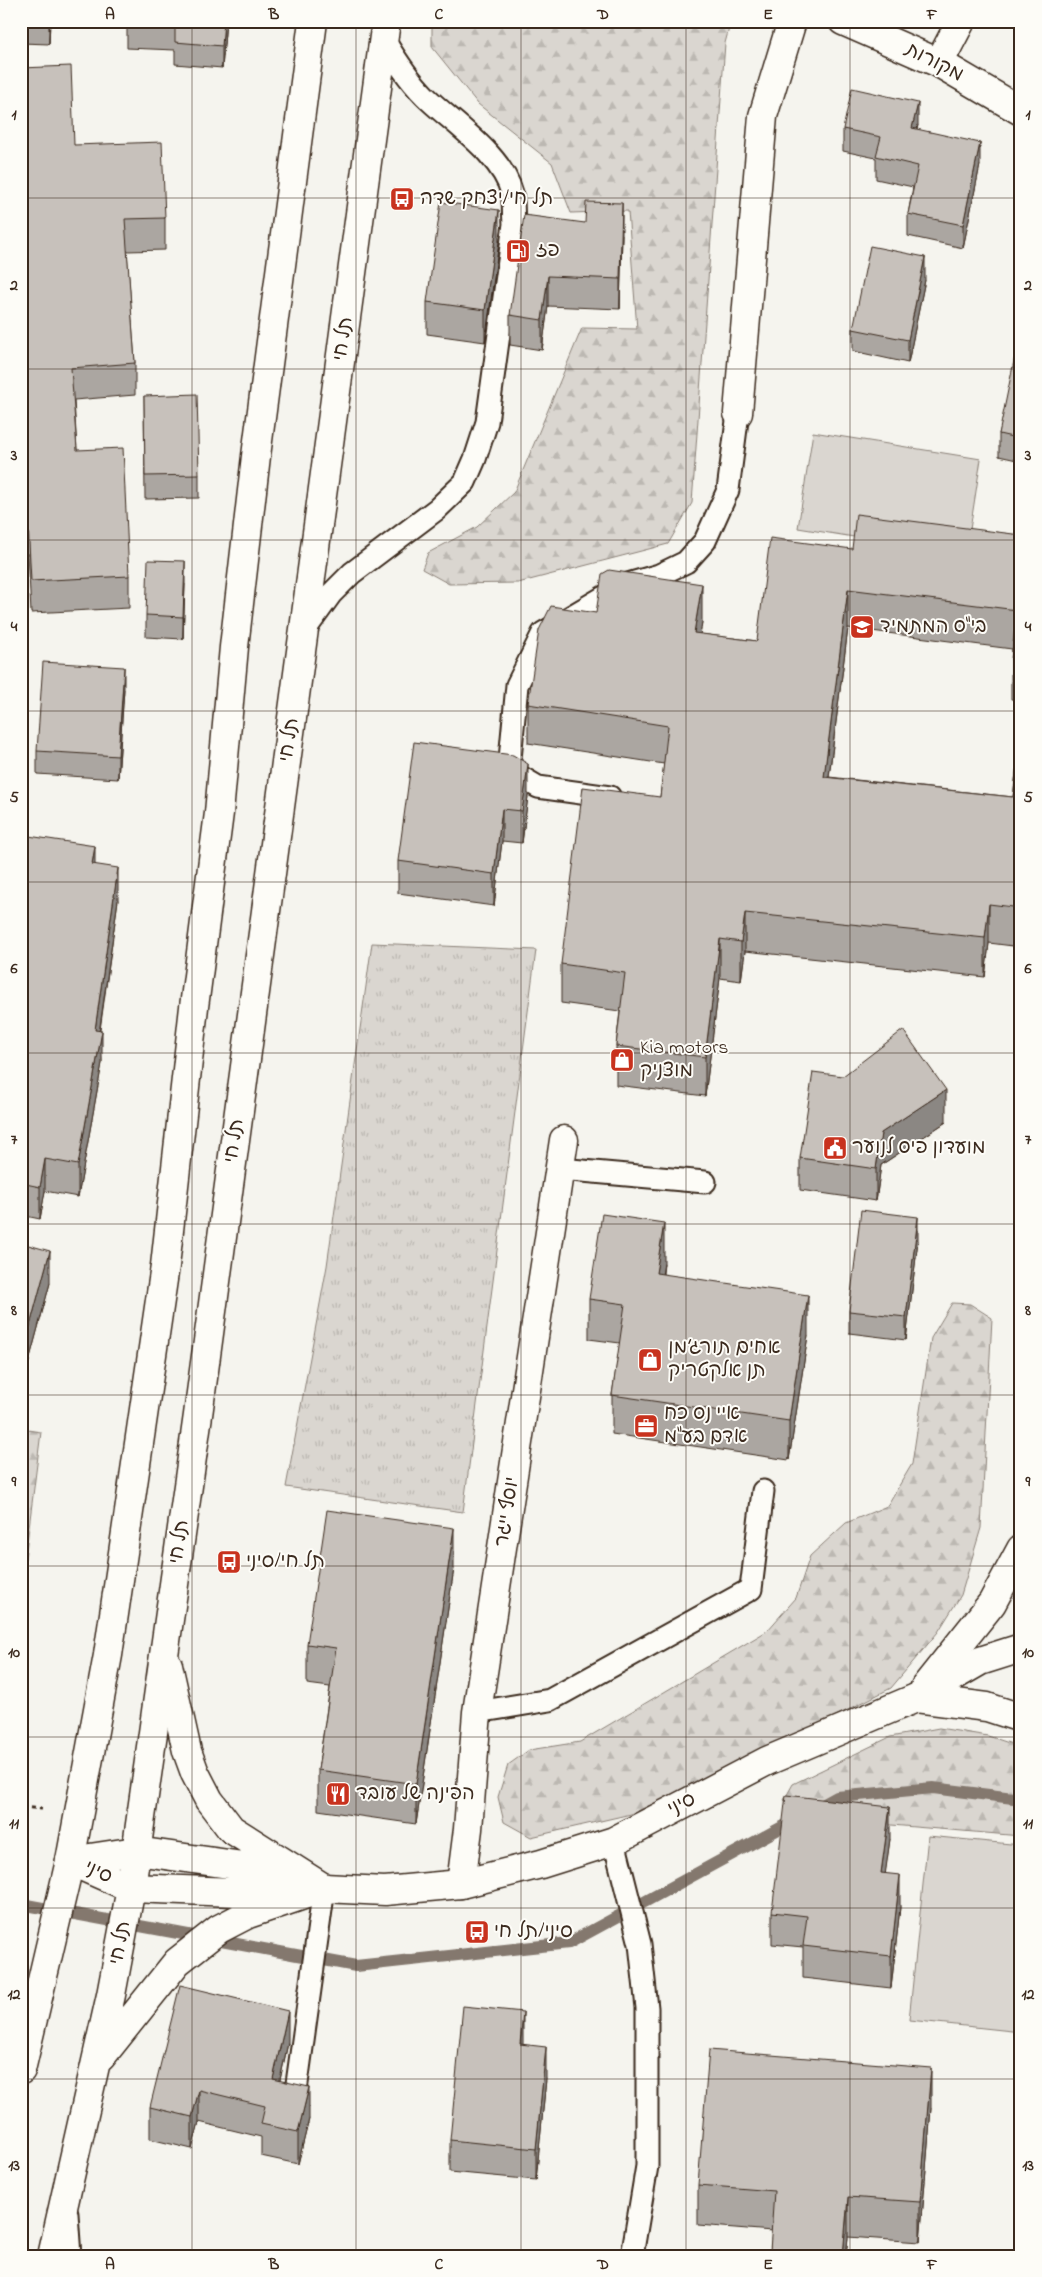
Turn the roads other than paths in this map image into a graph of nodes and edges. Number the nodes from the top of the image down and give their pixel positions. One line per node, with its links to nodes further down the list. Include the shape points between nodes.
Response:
1 (313, 21): 23 (main road, via 256,456 219,812 165,1266 108,1655)
2 (792, 21): 8 (main road, via 763,116)
3 (843, 21): 6 (main road, מקורות)
4 (961, 21): 6 (main road)
5 (385, 31): 9 (main road, תל חי); 9 (lane, via 405,74 481,146 500,169 512,192 514,224 488,422 465,482 436,509 352,573 331,594)
6 (939, 63): 7 (main road, מקורות)
7 (1021, 111)
8 (738, 413): 10 (lane, via 728,490 705,541 686,562 659,575 624,585 543,633 517,685 509,770 538,787)
9 (305, 630): 17 (main road, תל חי)
10 (620, 798)
11 (564, 1140): 12 (main road, יוסף ייגר)
12 (560, 1169): 13 (lane); 19 (main road, יוסף ייגר)
13 (705, 1182)
14 (763, 1491): 19 (lane, via 751,1590 550,1700)
15 (1021, 1549): 18 (main road, via 992,1603)
16 (1021, 1648): 18 (main road, סיני, via 980,1661)
17 (164, 1649): 22 (main road, תל חי); 26 (main road, via 187,1751 209,1800 231,1829)
18 (916, 1698): 20 (main road, via 987,1707); 21 (main road, סיני, via 767,1761)
19 (477, 1712): 24 (main road, יוסף ייגר, via 468,1829)
20 (1021, 1718)
21 (614, 1841): 24 (main road, סיני); 33 (lane, via 640,1944 647,2008 647,2166)
22 (136, 1851): 23 (main road, סיני); 25 (main road, תל חי); 26 (main road, סיני, via 250,1867)
23 (70, 1861): 25 (main road, סיני); 28 (main road)
24 (460, 1884): 26 (main road, סיני, via 385,1891)
25 (131, 1888): 26 (main road, סיני, via 259,1894); 27 (main road, תל חי)
26 (324, 1888): 27 (main road, via 248,1914 219,1929 177,1962); 29 (lane)
27 (97, 2062): 30 (main road, תל חי)
28 (21, 2070)
29 (295, 2098)
30 (67, 2198): 31 (main road, תל חי); 32 (lane)
31 (52, 2256)
32 (70, 2256)
33 (632, 2256)

